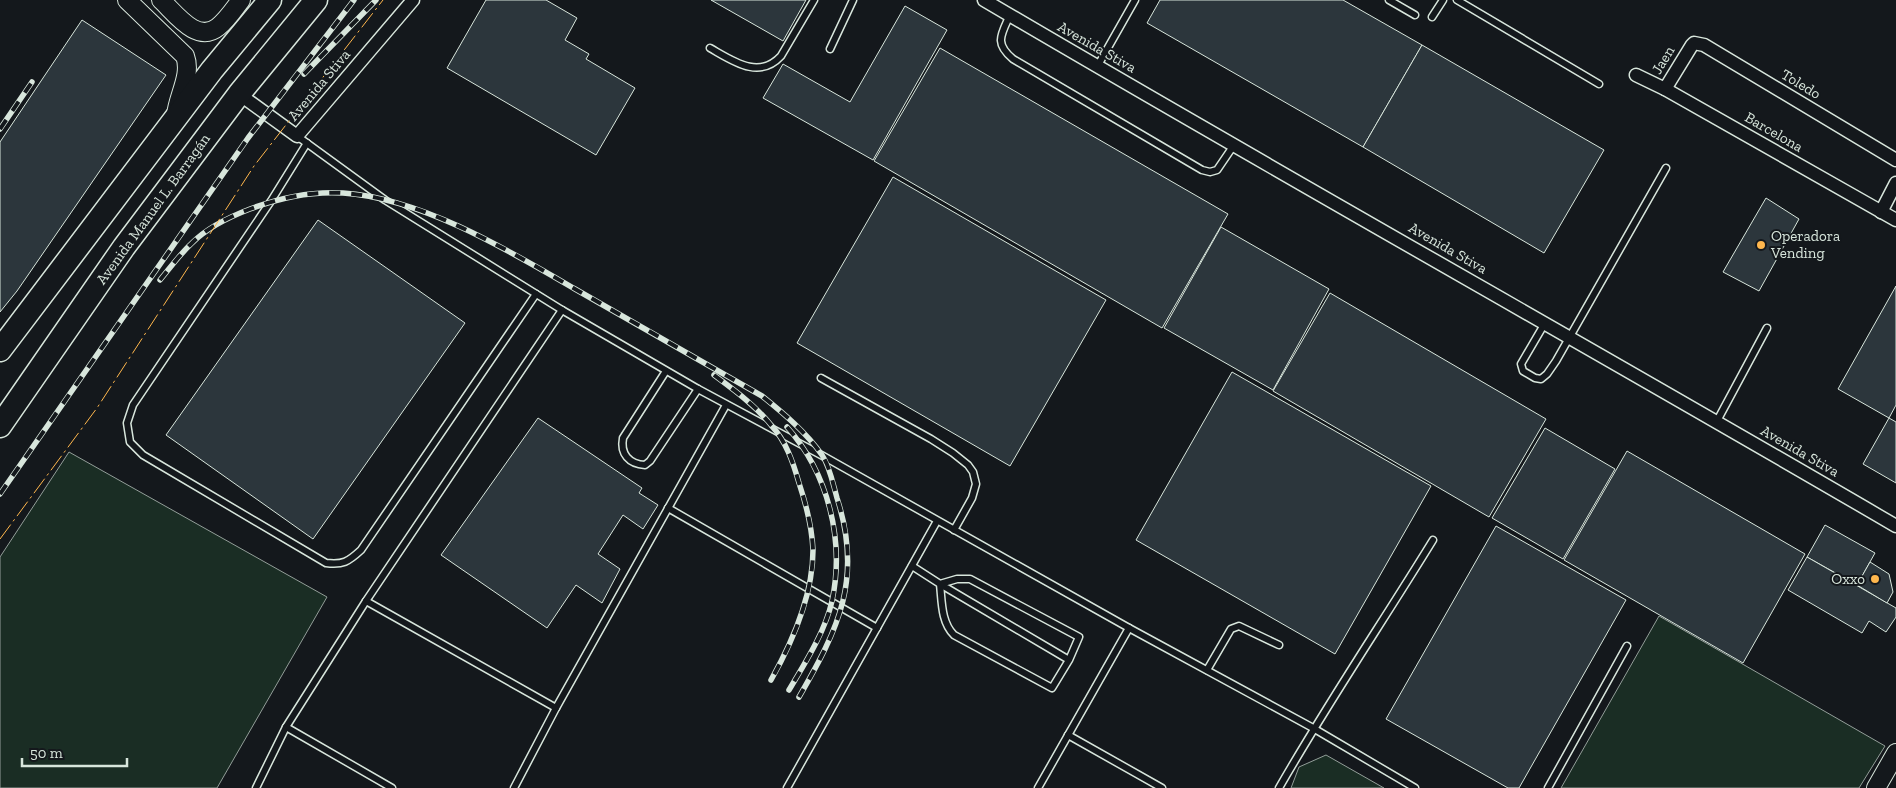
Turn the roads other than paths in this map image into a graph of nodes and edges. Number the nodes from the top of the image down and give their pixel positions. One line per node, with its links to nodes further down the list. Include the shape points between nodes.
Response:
1 (127, 0): 25 (street, via 185,56 188,72 177,104)
2 (161, 0): 3 (street, via 195,30 203,33 212,32 220,26)
3 (241, 0)
4 (270, 0): 25 (highway)
5 (316, 0): 24 (highway, Avenida Manuel L. Barragán)
6 (413, 0): 26 (street, Avenida Stiva)
7 (814, 0): 18 (lane, via 781,56 767,67 749,67 734,62)
8 (853, 0): 19 (lane)
9 (984, 0): 14 (street, Avenida Stiva)
10 (1135, 0): 20 (lane)
11 (1389, 0): 15 (lane)
12 (1443, 0): 16 (lane)
13 (1457, 0): 22 (lane)
14 (1010, 15): 20 (street, Avenida Stiva); 27 (lane, via 1000,40 1013,59 1202,170 1217,170)
15 (1415, 15)
16 (1432, 17)
17 (1690, 47): 23 (street, Jaen); 28 (street, Toledo, via 1694,43 1704,45)
18 (710, 48)
19 (830, 50)
20 (1097, 67): 27 (street, Avenida Stiva)
21 (1636, 75): 23 (street, Barcelona)
22 (1599, 84)
23 (1665, 89): 31 (street, Barcelona)
24 (239, 94): 26 (street, Avenida Stiva); 44 (highway, Avenida Manuel L. Barragán, via 124,247)
25 (176, 118): 38 (highway)
26 (302, 139): 33 (lane, via 385,200); 33 (lane, via 271,201 134,405 127,423 130,442 143,455 326,562 339,564 350,560 361,550)
27 (1234, 145): 35 (street, Avenida Stiva)
28 (1896, 160)
29 (1666, 168): 37 (lane)
30 (1896, 183): 31 (street)
31 (1881, 212): 32 (street, Barcelona)
32 (1896, 220)
33 (536, 294): 34 (lane)
34 (562, 310): 39 (lane); 52 (lane)
35 (1545, 322): 37 (street, Avenida Stiva); 37 (lane, via 1522,364 1523,371 1534,378 1541,379 1547,374)
36 (1767, 328): 43 (lane)
37 (1571, 337): 43 (street, Avenida Stiva)
38 (0, 350)
39 (666, 371): 41 (lane); 41 (lane, via 623,438 621,447 631,462 645,465 650,461)
40 (821, 378): 48 (lane, via 931,439 968,465 976,484)
41 (698, 390): 42 (lane)
42 (726, 405): 45 (lane); 46 (lane)
43 (1717, 421): 47 (street, Avenida Stiva)
44 (0, 426)
45 (668, 508): 53 (lane); 59 (lane)
46 (937, 521): 48 (lane); 50 (lane)
47 (1896, 526)
48 (954, 530): 54 (lane)
49 (1433, 540): 61 (lane)
50 (912, 566): 51 (lane); 53 (lane)
51 (940, 584): 57 (lane); 57 (lane, via 957,578 970,579 1079,637); 57 (lane, via 945,621 954,635 1052,688)
52 (366, 601): 59 (lane); 60 (lane)
53 (877, 628): 67 (lane)
54 (1130, 628): 58 (lane); 62 (lane)
55 (1279, 645): 58 (lane, via 1239,626 1231,630)
56 (1627, 646): 72 (lane)
57 (1069, 660)
58 (1207, 670): 61 (lane)
59 (556, 708): 66 (lane)
60 (286, 727): 64 (lane); 65 (lane)
61 (1313, 728): 70 (lane); 71 (lane)
62 (1068, 735): 68 (lane); 69 (lane)
63 (1896, 753): 73 (street)
64 (256, 788)
65 (392, 788)
66 (514, 788)
67 (787, 788)
68 (1038, 788)
69 (1162, 788)
70 (1279, 788)
71 (1416, 788)
72 (1548, 788)
73 (1876, 788)

